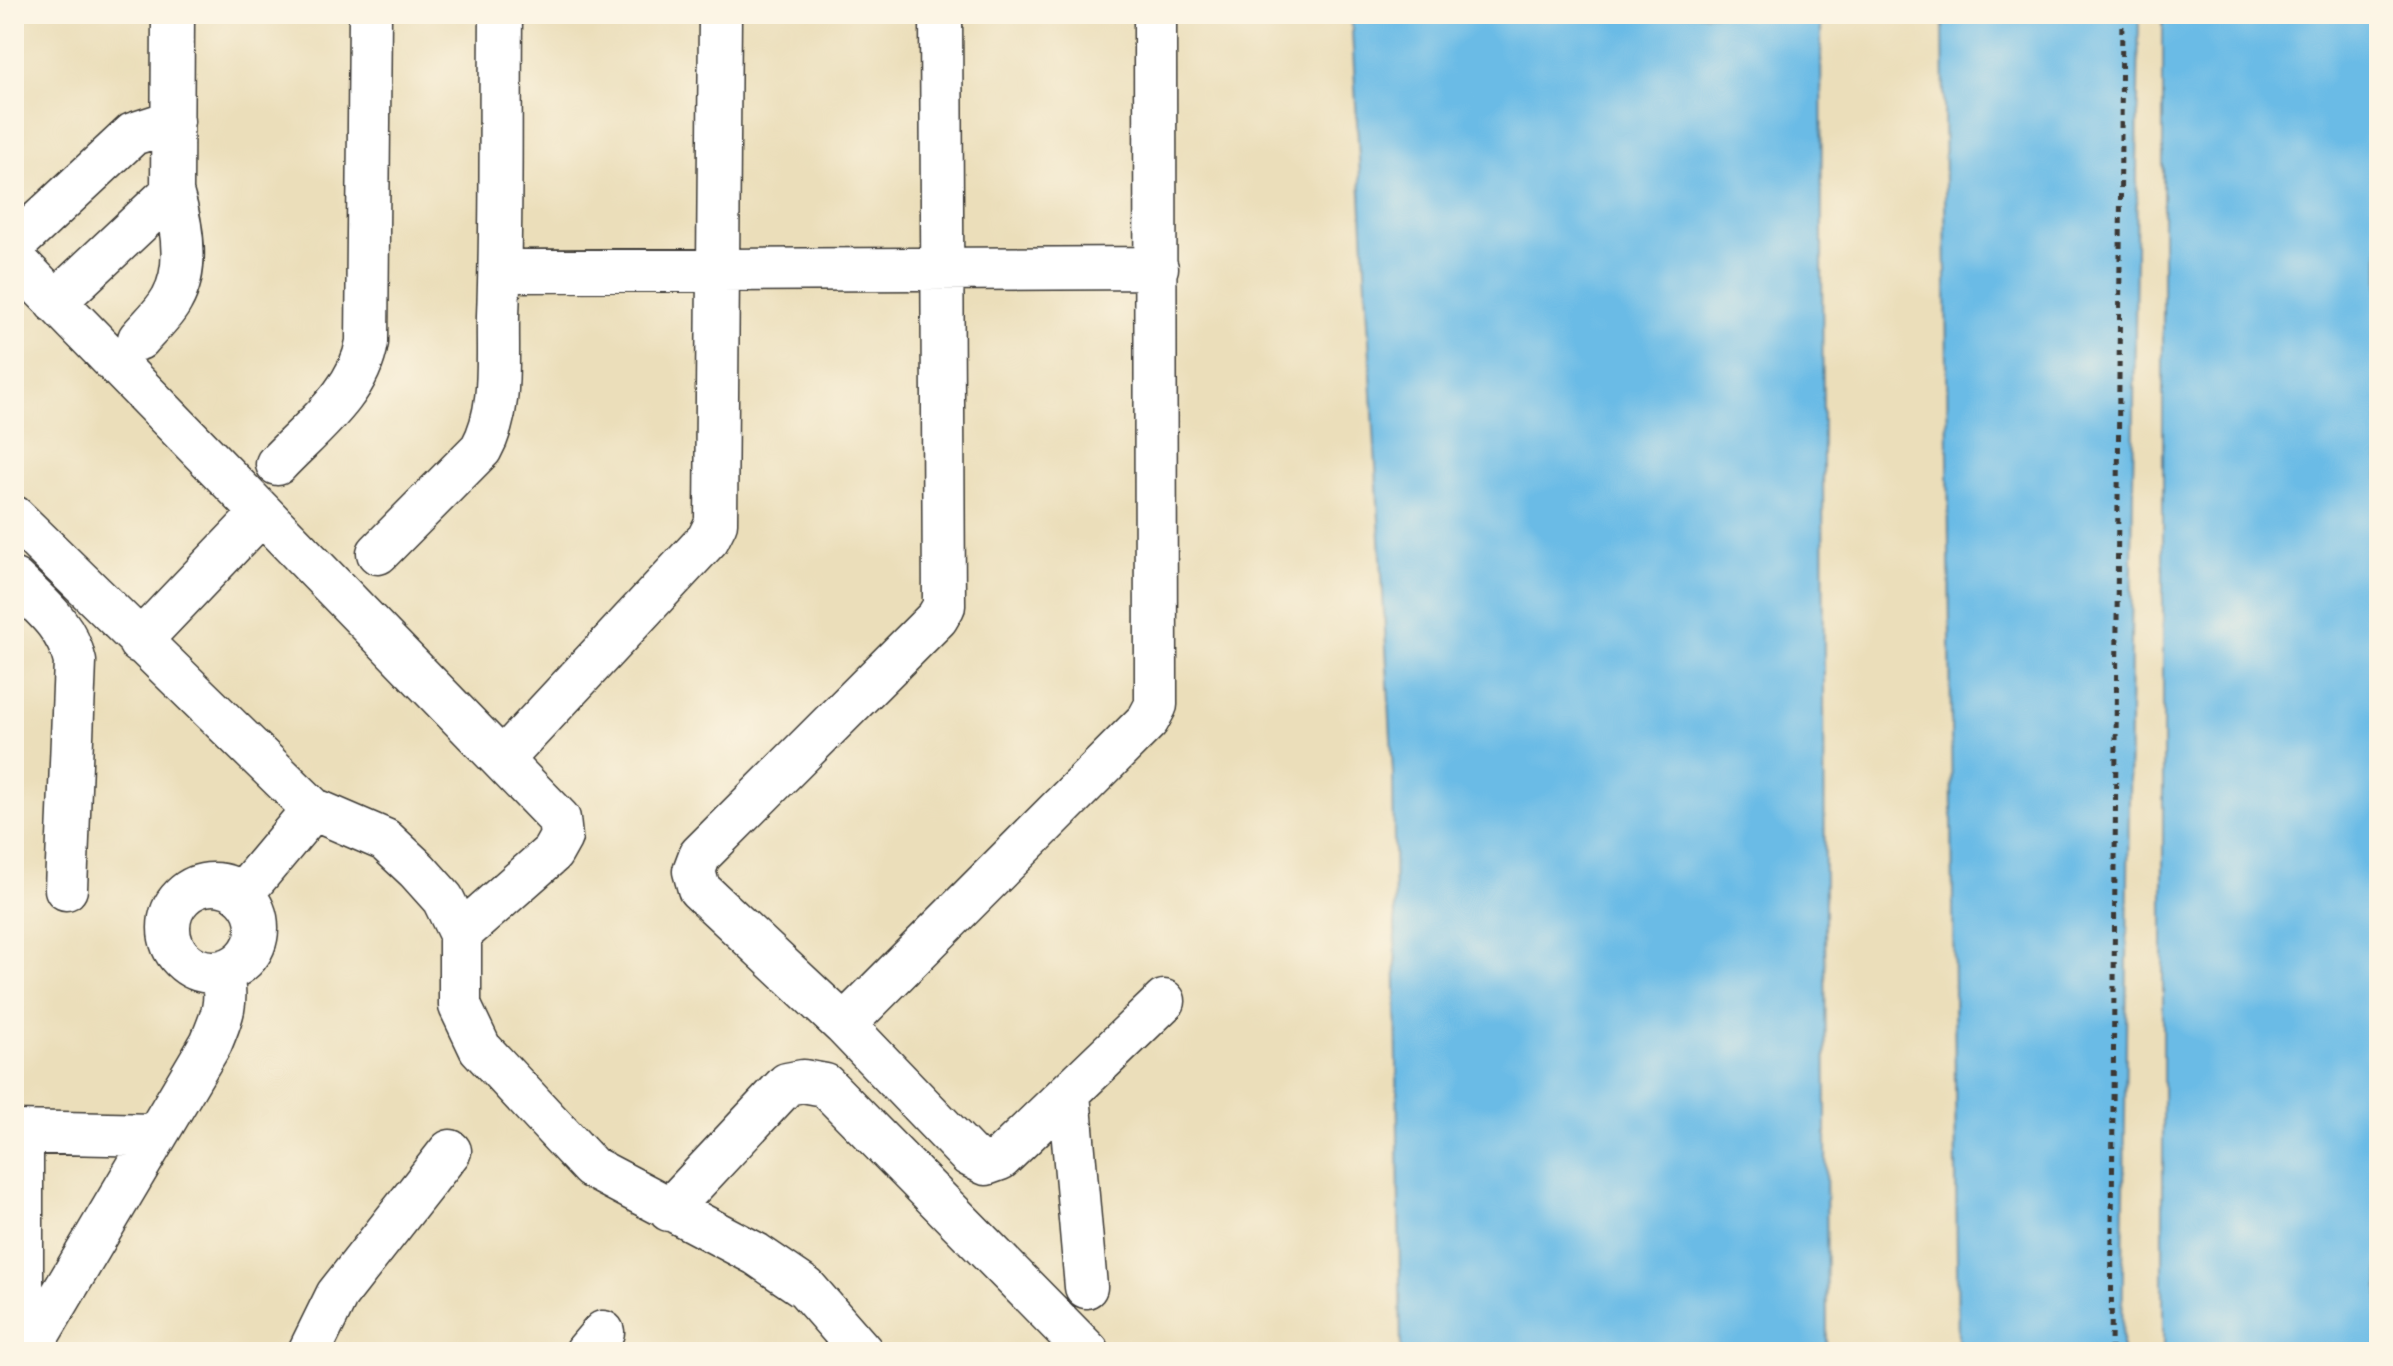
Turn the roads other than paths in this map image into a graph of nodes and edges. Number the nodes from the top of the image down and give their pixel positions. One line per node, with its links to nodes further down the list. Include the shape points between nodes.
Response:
1 (173, 14): 7 (street)
2 (370, 14): 17 (street, via 364,365)
3 (501, 14): 13 (street)
4 (720, 14): 14 (street)
5 (941, 14): 11 (street)
6 (1155, 14): 12 (street)
7 (173, 121): 8 (street); 9 (street, via 133,134)
8 (172, 192): 15 (street); 16 (street, via 182,226 179,279 172,300)
9 (14, 245)
10 (14, 259): 15 (street)
11 (945, 268): 12 (street); 14 (street); 30 (street, via 944,606 700,855 694,871 699,889)
12 (1157, 268): 30 (street, via 1156,705 1148,720)
13 (500, 271): 14 (street); 20 (street, via 496,405 490,433 481,449)
14 (721, 272): 23 (street, via 716,523 708,539)
15 (55, 302): 18 (street)
16 (139, 339)
17 (277, 464)
18 (262, 513): 22 (street); 23 (street)
19 (14, 517): 22 (street)
20 (378, 553)
21 (14, 580): 25 (street, via 56,620 75,662)
22 (139, 642): 24 (street)
23 (503, 759): 27 (street, via 559,819 561,837 552,853)
24 (313, 809): 26 (street); 27 (street, via 385,840 443,899)
25 (66, 889)
26 (242, 894): 28 (street, via 257,915 257,940 244,962); 28 (street, via 220,883 194,887 175,904 168,929 176,954 195,970)
27 (460, 934): 35 (street, via 460,1006 480,1048 591,1167)
28 (221, 973): 33 (street, via 225,1009 211,1043)
29 (1164, 1001): 31 (street)
30 (844, 1025): 31 (street, via 969,1155 986,1164 1000,1159)
31 (1069, 1094): 36 (street)
32 (18, 1132): 33 (street); 37 (street)
33 (155, 1135): 37 (street)
34 (450, 1151): 38 (street, via 337,1295)
35 (669, 1210): 39 (street, via 756,1254 806,1288); 40 (street, via 787,1084 825,1085)
36 (1086, 1287)
37 (25, 1352)
38 (309, 1352)
39 (862, 1352)
40 (1088, 1352)

